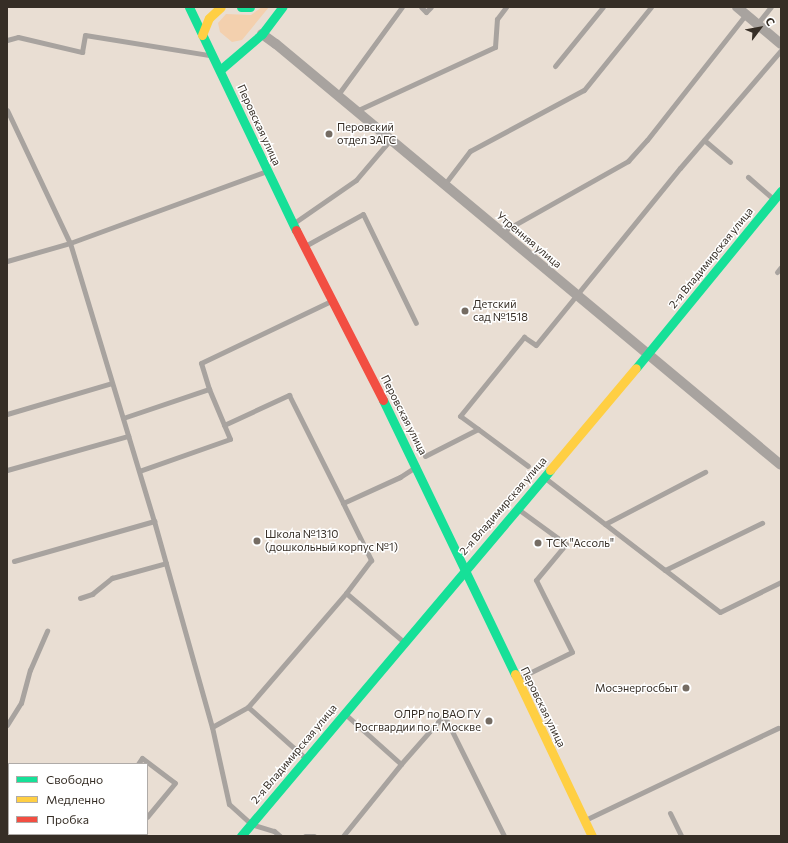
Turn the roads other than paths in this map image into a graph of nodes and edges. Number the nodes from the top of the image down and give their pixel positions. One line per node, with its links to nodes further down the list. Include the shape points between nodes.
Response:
1 (189, 7): 17 (main road, Перовская улица)
2 (221, 7): 17 (main road, via 209,18)
3 (241, 7): 4 (main road)
4 (250, 7)
5 (282, 7): 16 (main road)
6 (402, 7): 25 (lane)
7 (421, 7): 8 (lane, via 426,12)
8 (431, 7)
9 (506, 7): 27 (lane, via 497,19 495,47)
10 (603, 7): 23 (lane)
11 (651, 7): 33 (lane, via 584,90 470,151)
12 (737, 7): 14 (street)
13 (771, 7): 15 (lane)
14 (746, 14): 15 (street); 37 (lane, via 628,161)
15 (757, 24): 19 (street)
16 (262, 34): 20 (main road); 25 (street, Утренняя улица)
17 (202, 35): 22 (main road, Перовская улица)
18 (7, 40): 22 (lane, via 18,37 82,52 85,36)
19 (781, 44)
20 (248, 48): 22 (main road, via 223,52); 24 (main road)
21 (781, 50): 29 (lane)
22 (210, 51): 24 (main road, Перовская улица)
23 (555, 66)
24 (220, 70): 31 (main road, Перовская улица)
25 (337, 96): 27 (street, Утренняя улица)
26 (7, 110): 38 (lane)
27 (356, 111): 28 (street, Утренняя улица)
28 (390, 140): 33 (street, Утренняя улица); 36 (lane, via 356,180)
29 (704, 140): 30 (lane); 43 (lane)
30 (730, 162)
31 (267, 170): 36 (main road, Перовская улица); 38 (lane)
32 (748, 177): 35 (lane)
33 (444, 185): 37 (street, Утренняя улица)
34 (781, 191): 35 (main road, 2-я Владимирская улица)
35 (774, 199): 46 (main road, 2-я Владимирская улица)
36 (293, 224): 39 (main road, Перовская улица)
37 (501, 232): 43 (street, Утренняя улица)
38 (70, 243): 40 (lane); 47 (lane)
39 (304, 246): 44 (main road, Перовская улица); 45 (lane, via 363,214)
40 (7, 261)
41 (781, 267): 42 (lane)
42 (777, 272)
43 (577, 296): 46 (street, Утренняя улица); 52 (lane, via 536,345 524,337 460,416)
44 (332, 300): 48 (lane, via 201,363); 56 (main road, Перовская улица)
45 (416, 322)
46 (647, 356): 55 (street, Утренняя улица); 61 (main road, 2-я Владимирская улица)
47 (112, 383): 49 (lane); 50 (lane)
48 (209, 389): 50 (lane); 51 (lane)
49 (7, 414)
50 (122, 418): 53 (lane)
51 (224, 425): 59 (lane, via 230,439); 62 (lane, via 289,395)
52 (478, 429): 54 (lane); 57 (lane)
53 (128, 436): 58 (lane); 59 (lane)
54 (425, 456)
55 (781, 465)
56 (417, 466): 62 (lane, via 400,477); 69 (main road, Перовская улица)
57 (528, 466)
58 (7, 470)
59 (139, 471): 64 (lane)
60 (705, 472): 66 (lane)
61 (543, 477): 63 (main road, 2-я Владимирская улица); 66 (lane)
62 (343, 503): 72 (lane, via 371,560)
63 (517, 508): 69 (main road, 2-я Владимирская улица); 76 (lane, via 566,544 536,580 572,652)
64 (154, 521): 67 (lane); 68 (lane)
65 (762, 523): 70 (lane)
66 (605, 524): 70 (lane)
67 (14, 560)
68 (166, 563): 73 (lane, via 112,578 92,594); 80 (lane)
69 (465, 569): 75 (main road, 2-я Владимирская улица); 76 (main road, Перовская улица)
70 (665, 570): 71 (lane, via 720,612)
71 (781, 582)
72 (346, 593): 75 (lane); 77 (lane)
73 (80, 598)
74 (47, 631): 79 (lane, via 30,670 25,694)
75 (404, 642): 78 (main road, 2-я Владимирская улица)
76 (516, 679): 87 (main road, Перовская улица)
77 (248, 706): 80 (lane); 82 (lane)
78 (344, 713): 82 (main road, 2-я Владимирская улица); 84 (lane)
79 (7, 726)
80 (212, 727): 88 (lane, via 229,804)
81 (778, 728): 87 (lane)
82 (306, 759): 88 (main road, 2-я Владимирская улица)
83 (139, 763): 86 (lane, via 142,758 175,783)
84 (400, 764): 93 (lane); 94 (lane, via 444,715)
85 (670, 814): 96 (lane)
86 (148, 816)
87 (584, 820): 95 (main road, Перовская улица)
88 (251, 824): 89 (main road, 2-я Владимирская улица); 90 (lane, via 274,831)
89 (241, 836)
90 (280, 836)
91 (305, 836): 92 (lane)
92 (314, 836)
93 (343, 836)
94 (504, 836)
95 (592, 836)
96 (681, 836)

